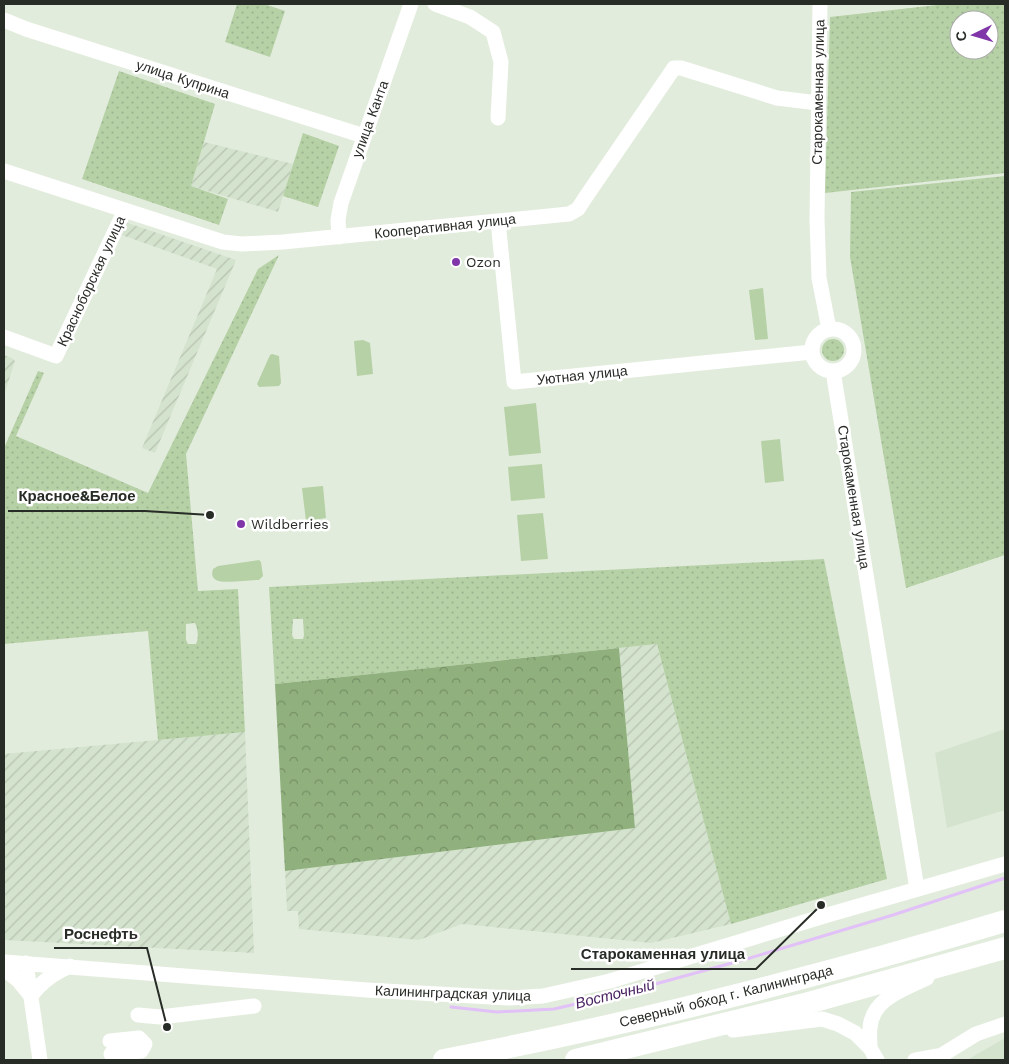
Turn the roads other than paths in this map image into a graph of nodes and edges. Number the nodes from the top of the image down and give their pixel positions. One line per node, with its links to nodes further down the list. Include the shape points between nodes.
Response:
1 (411, 4): 7 (street, улица Канта)
2 (435, 4): 6 (street, via 470,16 493,32 501,62)
3 (820, 4): 5 (street, Старокаменная улица)
4 (4, 20): 7 (street, улица Куприна)
5 (818, 103): 10 (street, Кооперативная улица, via 778,98 674,68 578,208 569,214); 12 (street, Старокаменная улица, via 817,229 820,278)
6 (498, 118)
7 (364, 136): 11 (street, улица Канта, via 341,202)
8 (4, 171): 9 (street, Кооперативная улица)
9 (125, 210): 11 (street, Кооперативная улица, via 223,242 283,242); 13 (street, Красноборская улица, via 56,356)
10 (498, 221): 11 (street, Кооперативная улица); 14 (street, Уютная улица, via 514,382)
11 (339, 237)
12 (829, 329): 14 (street, via 816,338); 15 (street, via 845,332 853,346 852,358 847,365)
13 (4, 337)
14 (812, 352): 15 (street, via 818,364)
15 (833, 371): 17 (street, Старокаменная улица)
16 (1005, 864): 17 (street, Калининградская улица)
17 (917, 889): 23 (street, Калининградская улица, via 610,981 543,996 509,998 367,990)
18 (1005, 920): 34 (highway, Северный обход г. Калининграда, via 710,1001)
19 (1005, 948): 22 (highway, Северный обход г. Калининграда)
20 (4, 962): 21 (street, Калининградская улица)
21 (26, 963): 23 (street, Калининградская улица); 25 (street)
22 (948, 965): 29 (highway, Северный обход г. Калининграда); 32 (street, via 879,1005 870,1027)
23 (70, 966): 25 (street, via 42,982)
24 (4, 969): 25 (street)
25 (31, 996): 33 (street)
26 (254, 1006): 27 (street, via 160,1017)
27 (138, 1015)
28 (1005, 1024): 36 (street, via 976,1034 942,1056)
29 (706, 1029): 32 (street, via 732,1030 822,1019 855,1033); 35 (highway, Северный обход г. Калининграда)
30 (113, 1051): 31 (street); 31 (street, via 139,1038)
31 (142, 1053)
32 (874, 1054)
33 (40, 1060)
34 (444, 1060)
35 (576, 1060)
36 (914, 1060)

